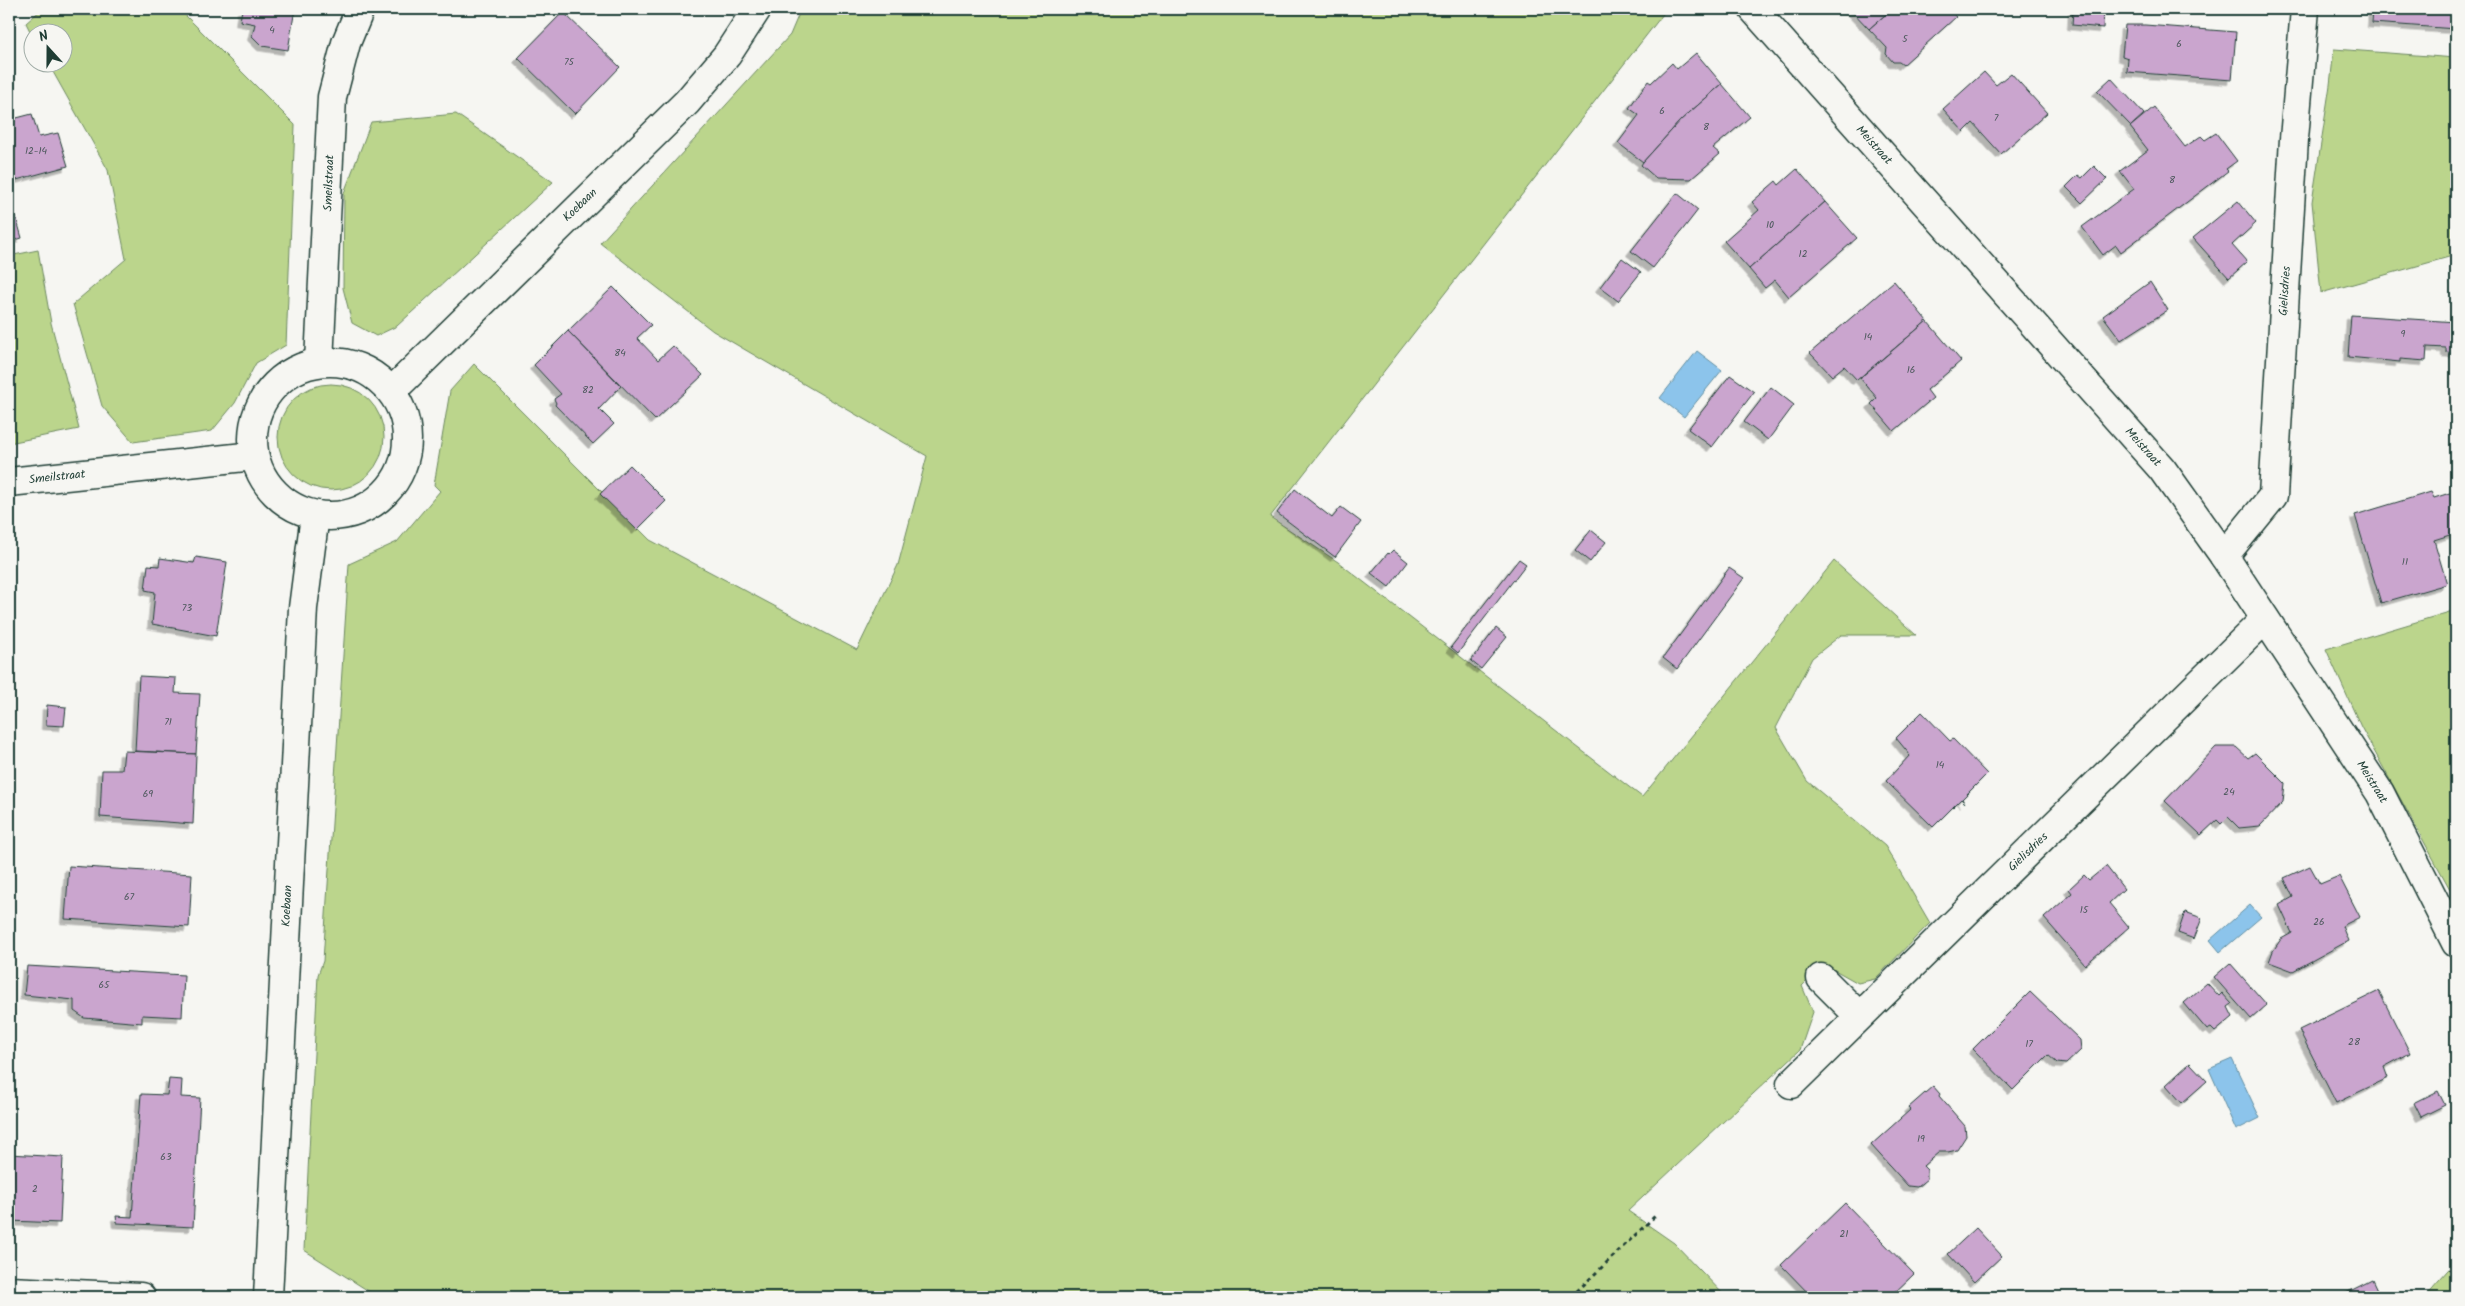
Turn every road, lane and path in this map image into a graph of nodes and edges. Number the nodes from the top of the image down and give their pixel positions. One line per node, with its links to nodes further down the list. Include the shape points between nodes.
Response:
1 (360, 9): 5 (street, Smeilstraat, via 346,43 332,97)
2 (757, 9): 6 (street, Koebaan, via 727,55 687,102)
3 (1753, 9): 10 (street, Meistraat, via 2162,469)
4 (2305, 9): 10 (street, Gielisdries, via 2273,496)
5 (319, 362): 6 (street, via 334,361 368,371); 7 (street, via 302,366 285,376 263,400 253,428)
6 (392, 391): 9 (street, via 406,421 408,438 398,476 385,494 366,508 331,517)
7 (254, 456): 8 (street, Smeilstraat); 9 (street, via 267,485 277,496 302,512)
8 (9, 482)
9 (315, 515): 19 (street, Koebaan, via 302,608)
10 (2224, 556): 11 (street, Meistraat)
11 (2265, 619): 12 (street, Meistraat, via 2380,793); 14 (street, Gielisdries)
12 (2456, 943)
13 (1821, 978): 14 (street)
14 (1859, 1016): 15 (street, Gielisdries)
15 (1790, 1084)
16 (1655, 1216): 20 (path)
17 (9, 1291): 18 (street)
18 (141, 1297)
19 (268, 1297)
20 (1571, 1297)

